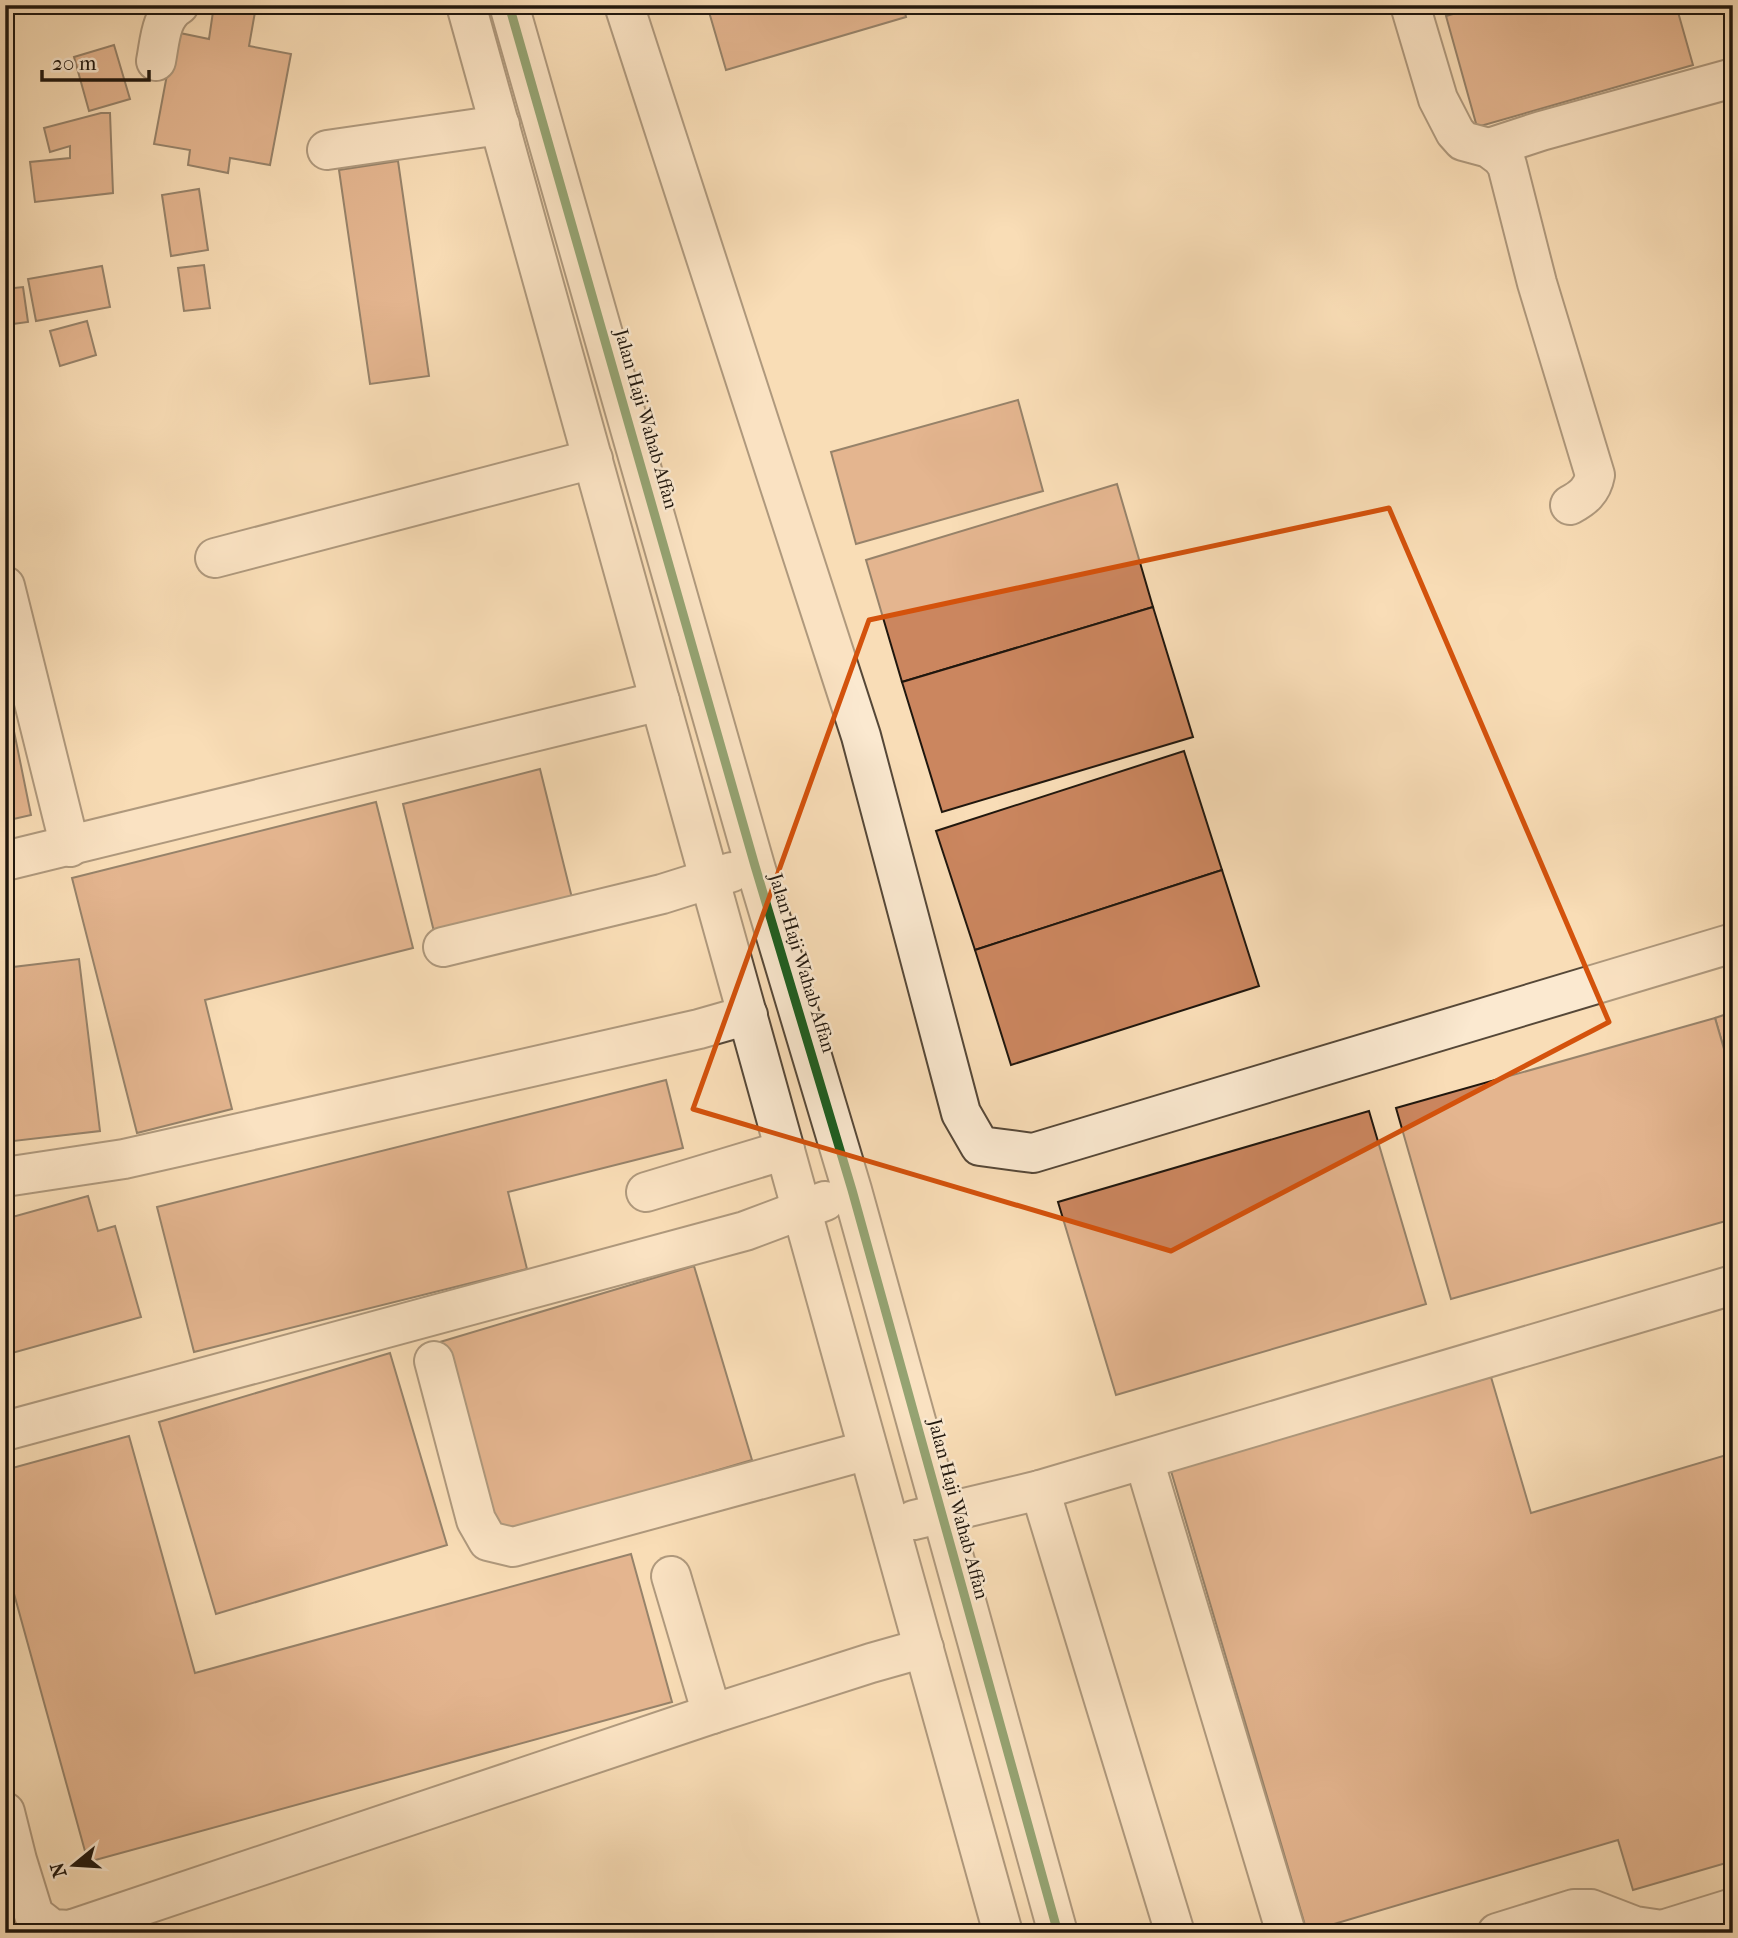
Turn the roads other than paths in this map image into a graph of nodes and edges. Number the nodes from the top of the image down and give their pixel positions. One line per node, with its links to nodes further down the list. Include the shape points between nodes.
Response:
1 (179, 5): 6 (street, via 165,19)
2 (509, 5): 18 (street, Jalan Haji Wahab Affan)
3 (624, 5): 20 (street, via 861,736 961,1114 980,1146 1033,1153)
4 (1410, 5): 9 (street, via 1438,99 1455,132 1463,141)
5 (468, 6): 8 (street)
6 (156, 61)
7 (1733, 78): 9 (street)
8 (500, 125): 10 (street); 11 (street)
9 (1489, 148): 12 (street, via 1501,157 1511,176 1537,284 1595,475 1588,493)
10 (327, 150)
11 (593, 459): 13 (street); 15 (street)
12 (1570, 505)
13 (215, 558)
14 (5, 586): 16 (street)
15 (660, 701): 16 (street); 19 (street)
16 (70, 847): 17 (street)
17 (5, 861)
18 (755, 866): 19 (street); 25 (street, Jalan Haji Wahab Affan)
19 (709, 878): 21 (street, via 662,894); 22 (street)
20 (1733, 943)
21 (443, 947)
22 (748, 1015): 23 (street); 24 (street, via 124,1159)
23 (785, 1150): 26 (street); 27 (street)
24 (5, 1177)
25 (852, 1190): 27 (street); 34 (street, Jalan Haji Wahab Affan)
26 (646, 1192)
27 (802, 1210): 30 (street, via 745,1231); 31 (street)
28 (1733, 1285): 32 (street)
29 (434, 1362): 31 (street, via 476,1520 488,1541 513,1547)
30 (5, 1432)
31 (868, 1450): 35 (street)
32 (1144, 1460): 33 (street); 44 (street)
33 (1040, 1490): 34 (street); 43 (street)
34 (940, 1513): 35 (street); 42 (street, Jalan Haji Wahab Affan)
35 (890, 1526): 37 (street)
36 (671, 1576): 38 (street)
37 (924, 1648): 38 (street); 41 (street)
38 (712, 1714): 39 (street, via 70,1930 52,1929 34,1915)
39 (5, 1812)
40 (1733, 1908): 45 (street, via 1662,1930 1635,1926 1591,1909 1574,1909)
41 (1003, 1933)
42 (1058, 1933)
43 (1175, 1933)
44 (1286, 1933)
45 (1497, 1933)

